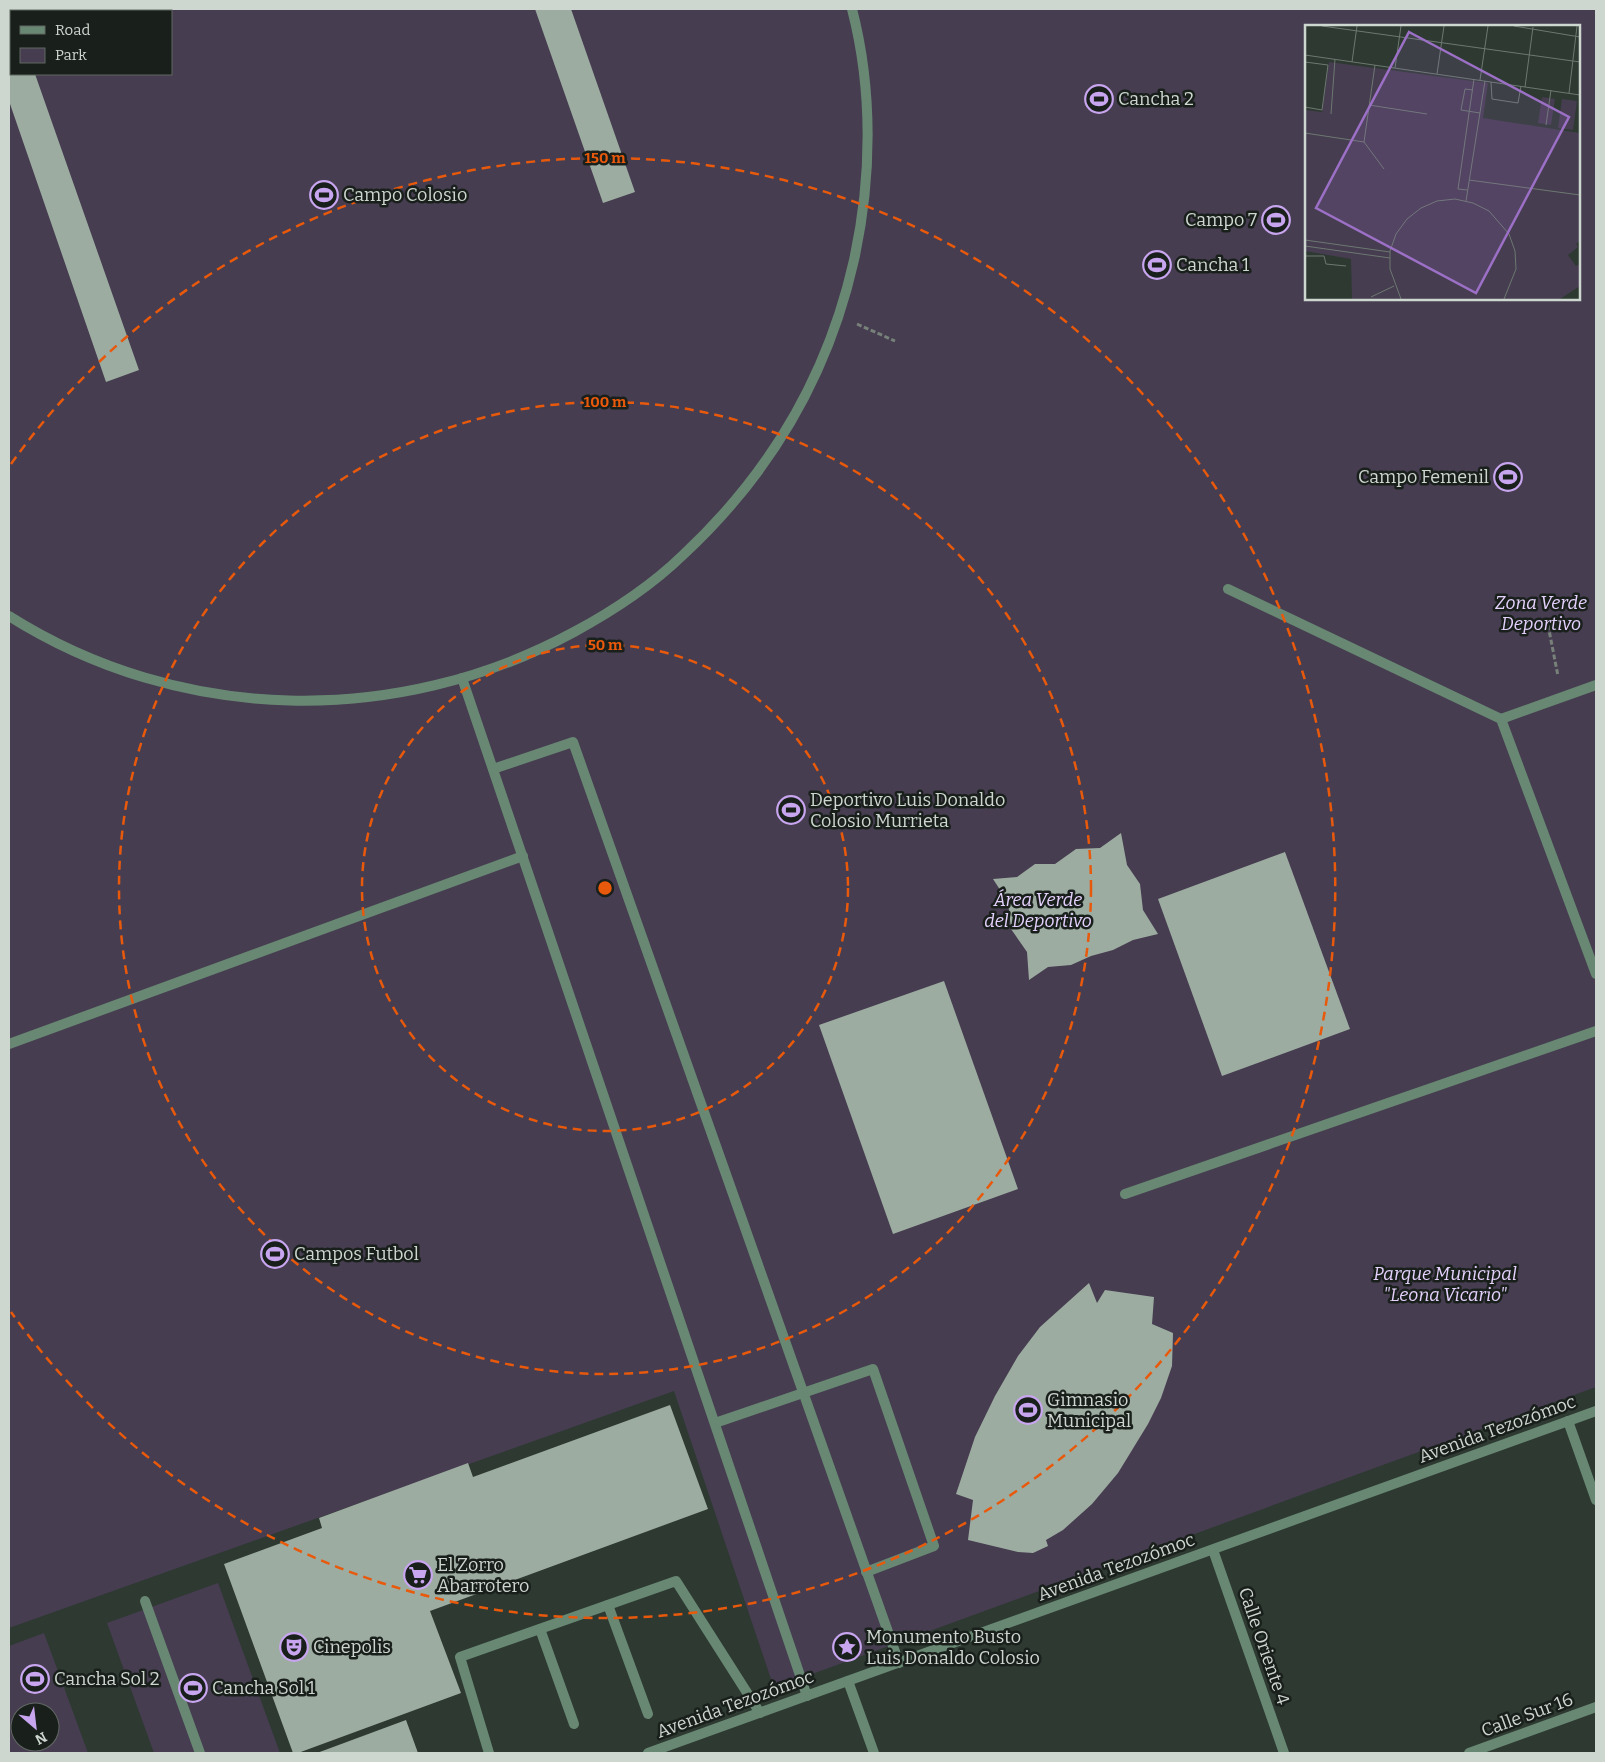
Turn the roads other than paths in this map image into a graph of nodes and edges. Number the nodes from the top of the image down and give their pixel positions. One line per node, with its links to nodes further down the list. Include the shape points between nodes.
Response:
1 (852, 9): 4 (street, via 864,78 868,132 866,185 847,289 831,340 810,389 754,479 681,558 595,621 540,650)
2 (1228, 589): 6 (street)
3 (9, 616): 4 (street, via 80,654 130,674 181,688 234,697 342,700 395,694)
4 (462, 678): 7 (street)
5 (1596, 685): 6 (street)
6 (1501, 719): 9 (street)
7 (493, 769): 8 (street); 13 (street, via 573,742)
8 (523, 856): 11 (street); 16 (street)
9 (1596, 974)
10 (1596, 1031): 12 (street)
11 (9, 1044)
12 (1125, 1194)
13 (802, 1393): 16 (street); 19 (street); 19 (street, via 874,1369 934,1546)
14 (1596, 1411): 15 (street, Avenida Tezozómoc)
15 (1568, 1421): 17 (street); 18 (street, Avenida Tezozómoc)
16 (715, 1423): 25 (street)
17 (1596, 1500)
18 (1213, 1550): 23 (street, Avenida Tezozómoc); 34 (street, Calle Oriente 4)
19 (866, 1572): 23 (street)
20 (145, 1602): 30 (street)
21 (608, 1605): 22 (street); 27 (street, via 676,1582); 28 (street)
22 (540, 1629): 29 (street); 31 (street, via 460,1657)
23 (899, 1663): 24 (street, Avenida Tezozómoc)
24 (848, 1681): 25 (street, Avenida Tezozómoc); 33 (street)
25 (807, 1696): 27 (street, Avenida Tezozómoc)
26 (1596, 1707): 35 (street, Calle Sur 16)
27 (760, 1713): 32 (street, Avenida Tezozómoc)
28 (648, 1714)
29 (574, 1724)
30 (200, 1753)
31 (489, 1753)
32 (648, 1753)
33 (874, 1753)
34 (1284, 1753)
35 (1469, 1753)

